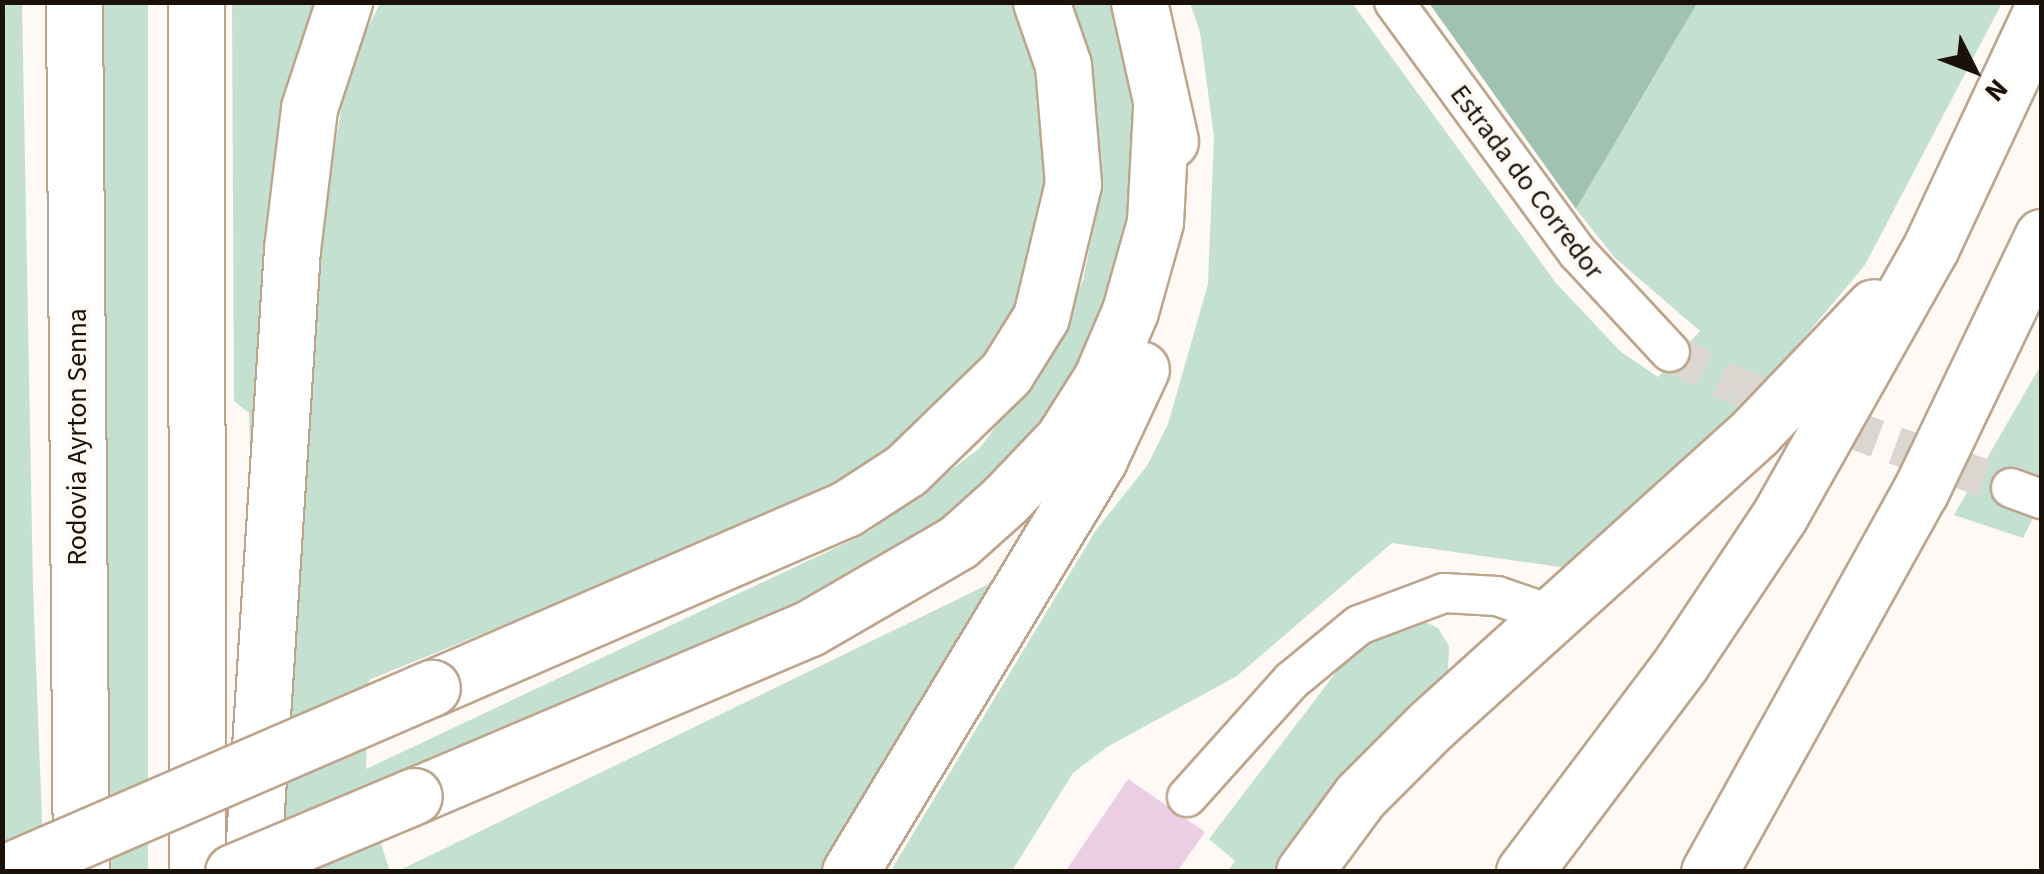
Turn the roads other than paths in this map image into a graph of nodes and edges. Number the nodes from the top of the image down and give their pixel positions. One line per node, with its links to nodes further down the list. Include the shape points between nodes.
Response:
1 (74, 2): 17 (highway, Rodovia Ayrton Senna)
2 (196, 2): 18 (highway)
3 (344, 2): 20 (highway, via 310,108 294,230)
4 (1041, 2): 16 (highway, bridge, via 1064,64 1073,184 1042,318 994,386 906,470 846,509)
5 (1138, 2): 8 (highway)
6 (1394, 2): 12 (street, Estrada do Corredor, via 1578,253)
7 (2042, 10): 10 (highway)
8 (1161, 108): 19 (highway, bridge, via 1155,222 1102,379 1063,440 958,542 808,629); 21 (highway, via 1184,192 1179,250 1131,396)
9 (2042, 237): 13 (highway)
10 (1931, 248): 14 (highway, via 1756,431); 23 (highway, via 1780,514 1682,662)
11 (2042, 296): 13 (highway, via 1985,403)
12 (1670, 352)
13 (1920, 492): 24 (highway)
14 (1556, 616): 15 (street, via 1496,596 1444,593 1359,625 1290,680); 22 (highway, via 1431,724 1360,796)
15 (1187, 797)
16 (6, 872)
17 (81, 872)
18 (197, 872)
19 (233, 872)
20 (252, 872)
21 (850, 872)
22 (1304, 872)
23 (1524, 872)
24 (1709, 872)

